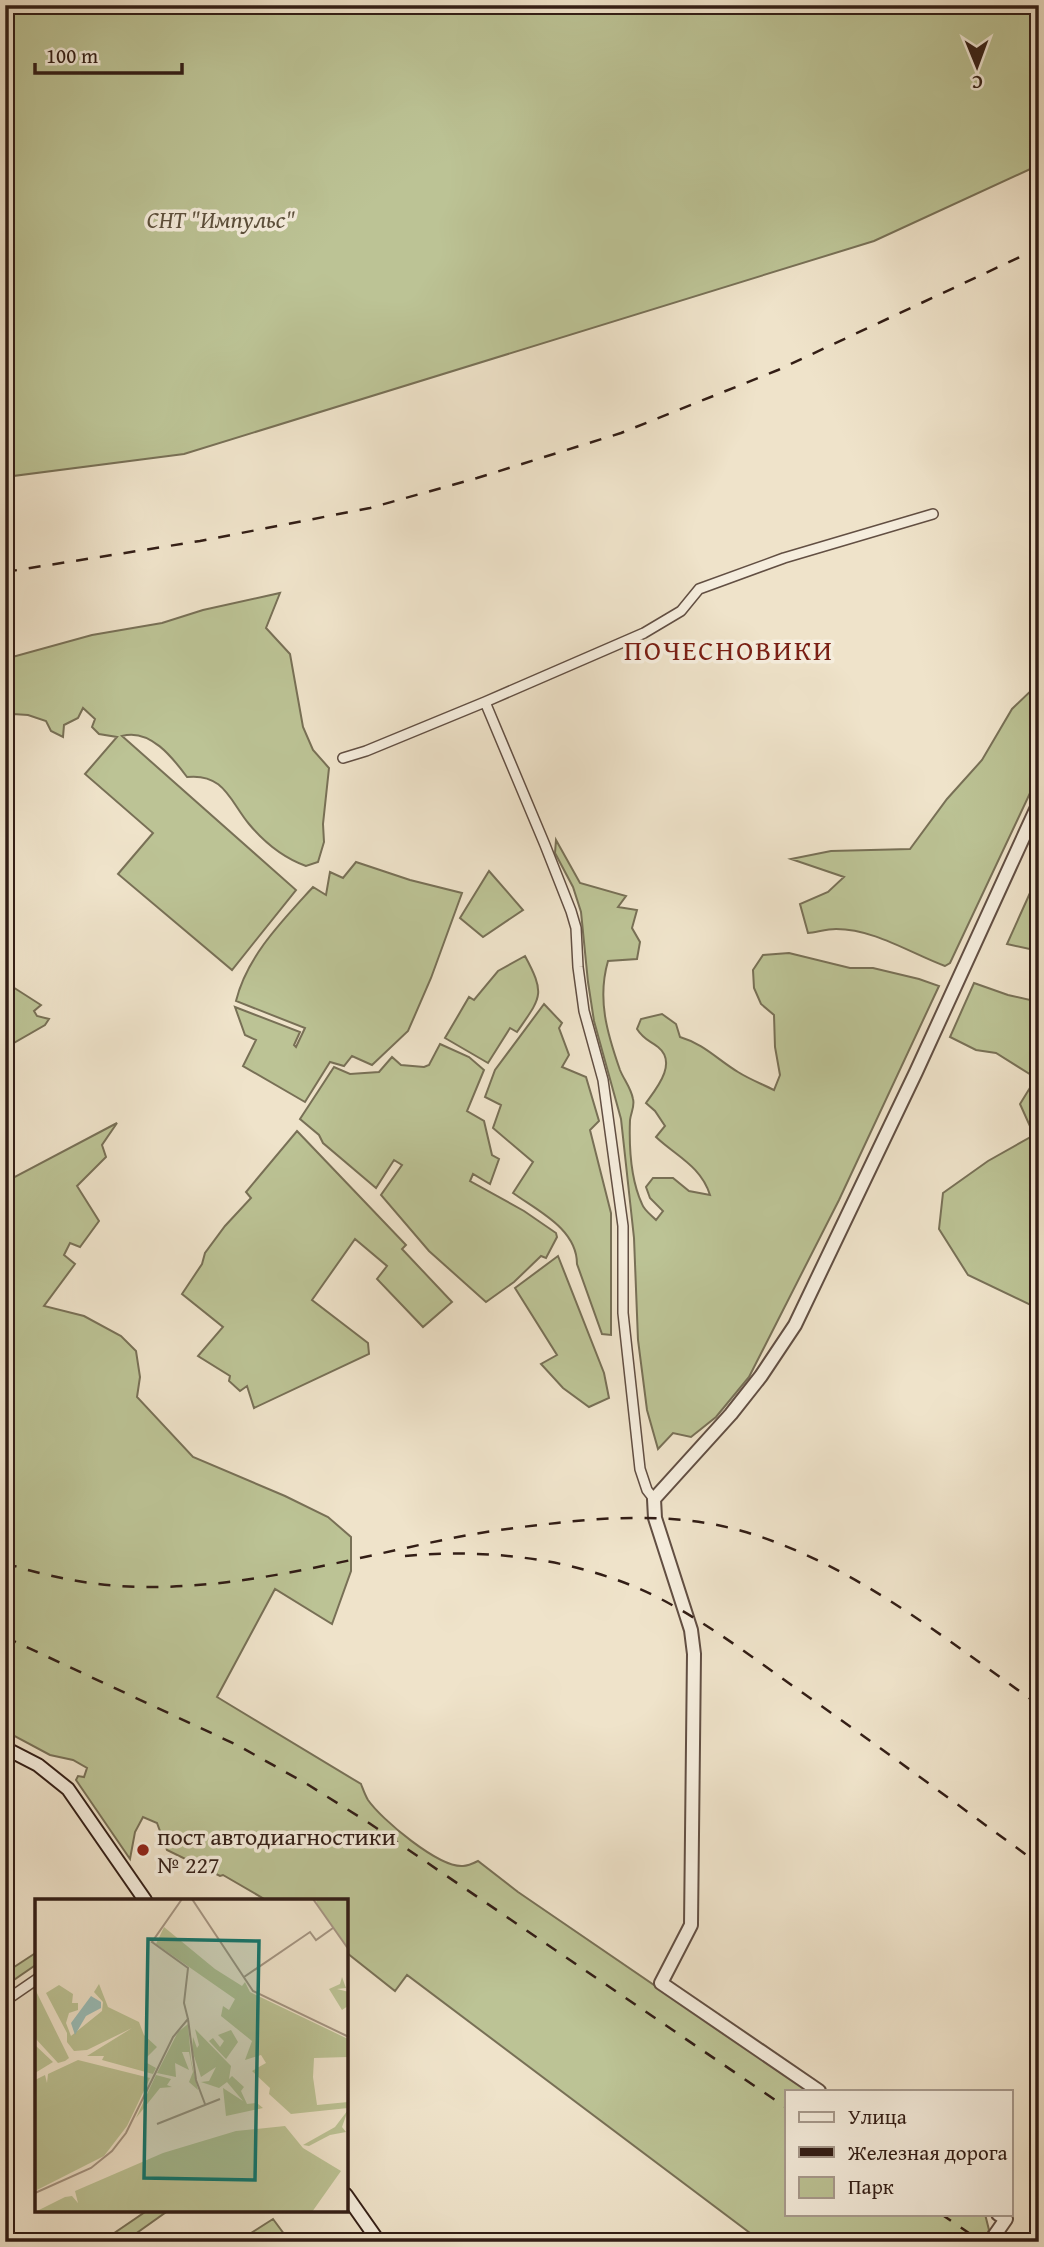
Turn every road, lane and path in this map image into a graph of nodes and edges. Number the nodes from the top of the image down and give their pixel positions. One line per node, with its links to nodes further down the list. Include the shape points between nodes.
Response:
1 (933, 514): 2 (street, via 784,558 699,589 681,611 644,633)
2 (485, 702): 3 (street); 5 (street, via 576,928 584,1011 603,1080 623,1226 623,1313 640,1469)
3 (343, 758)
4 (1039, 803): 5 (street, via 795,1325 731,1414)
5 (654, 1499): 10 (street, via 655,1518 691,1630 694,1654 691,1925 662,1983)
6 (5, 1748): 7 (street, via 52,1774 68,1789)
7 (144, 1899)
8 (35, 1980): 9 (street)
9 (5, 2001)
10 (818, 2090)
11 (348, 2198): 13 (street)
12 (1002, 2216): 14 (street)
13 (379, 2242)
14 (990, 2242)

